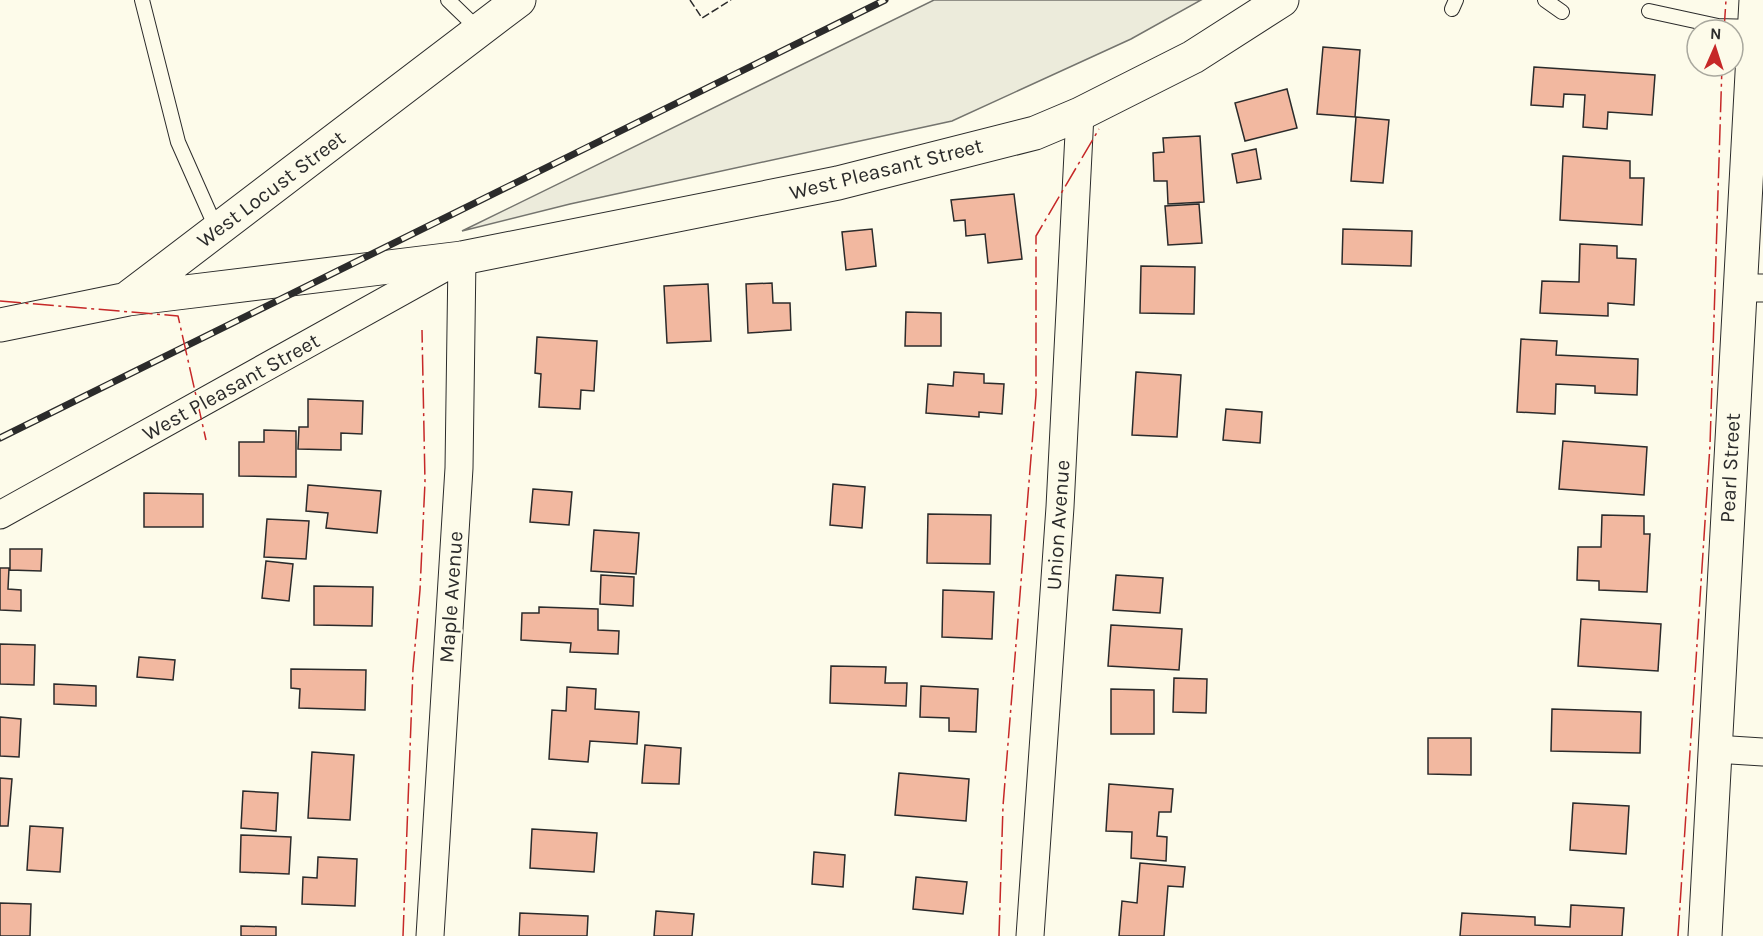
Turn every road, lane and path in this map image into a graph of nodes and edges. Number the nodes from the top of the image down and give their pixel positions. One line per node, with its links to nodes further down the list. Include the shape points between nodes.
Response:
1 (142, 0): 11 (lane, via 177,142)
2 (448, 0): 9 (lane)
3 (519, 0): 9 (street, West Locust Street)
4 (1282, 0): 10 (street, West Pleasant Street, via 1193,57)
5 (1545, 0): 7 (lane)
6 (1649, 11): 8 (lane, via 1718,26)
7 (1562, 12)
8 (1755, 13): 13 (street, Pearl Street)
9 (480, 30): 11 (street, West Locust Street)
10 (1080, 114): 12 (street, West Pleasant Street, via 1035,133 838,183); 20 (street, Union Avenue, via 1060,507)
11 (217, 230): 14 (street, West Locust Street)
12 (462, 258): 14 (street, West Pleasant Street); 16 (street, West Pleasant Street); 19 (street, Maple Avenue, via 459,468)
13 (1752, 288): 17 (street, Pearl Street)
14 (128, 298): 15 (street, West Locust Street)
15 (0, 325)
16 (0, 515)
17 (1715, 749): 18 (street); 21 (street, Pearl Street)
18 (1763, 752)
19 (430, 936)
20 (1030, 936)
21 (1705, 936)

